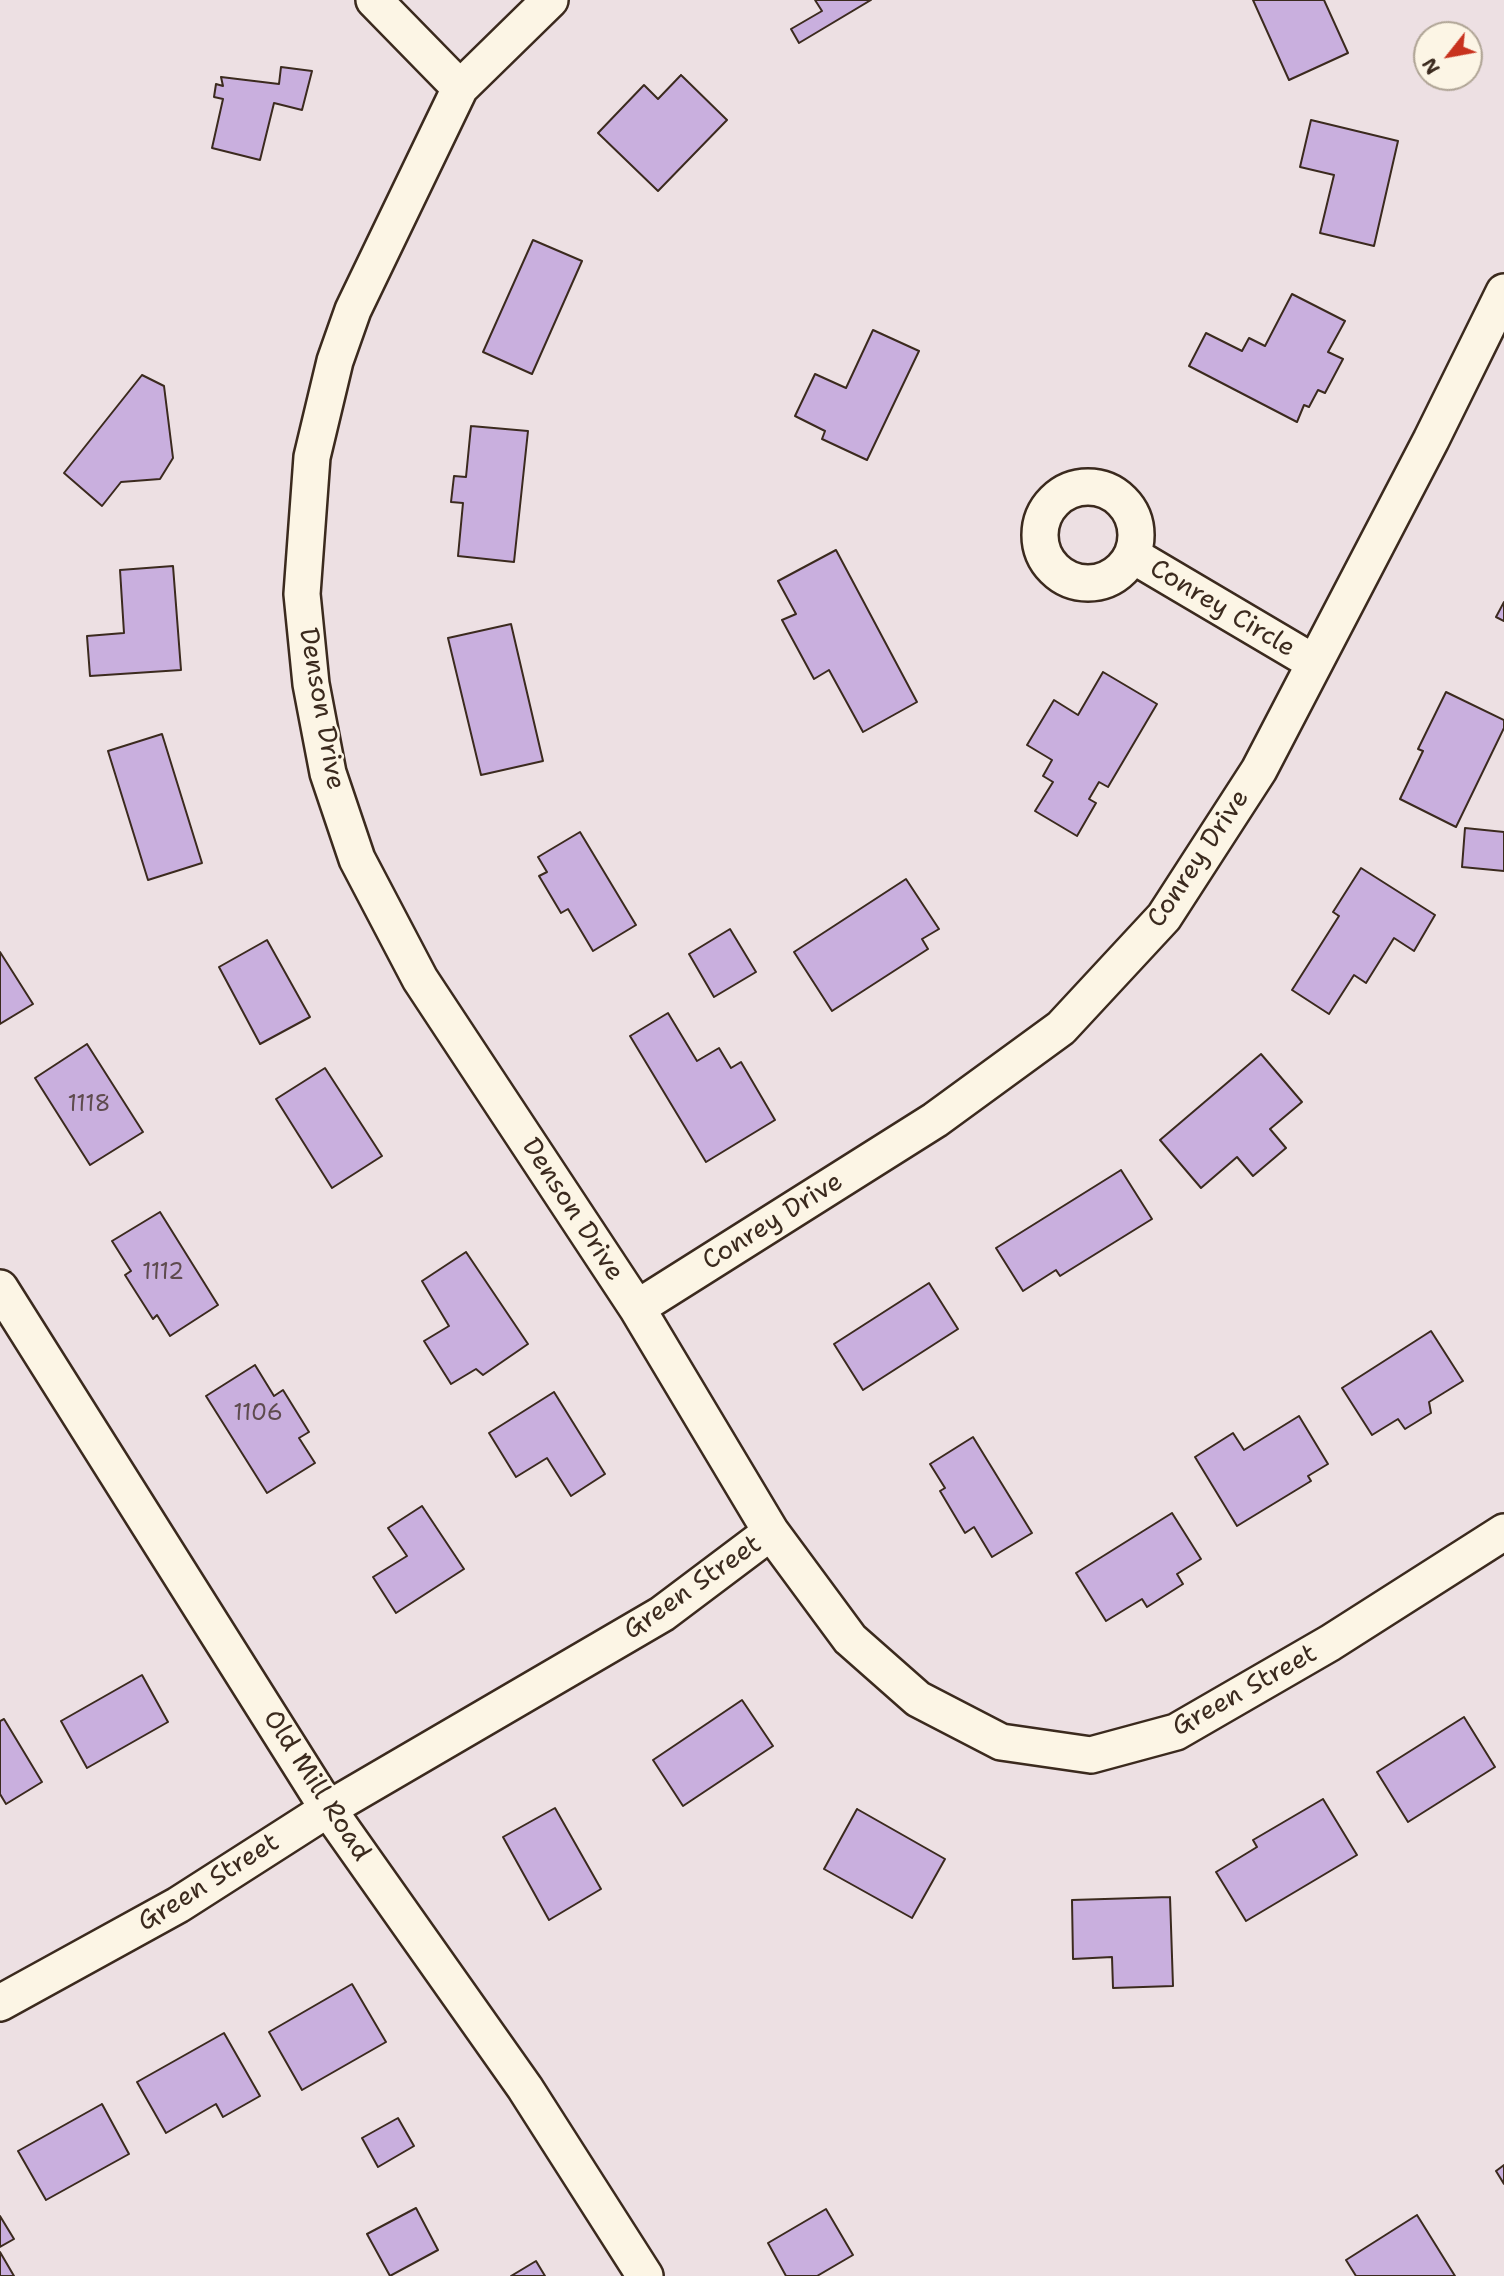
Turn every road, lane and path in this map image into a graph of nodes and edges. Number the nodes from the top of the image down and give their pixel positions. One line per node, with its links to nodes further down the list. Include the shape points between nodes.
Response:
1 (374, 0): 3 (street)
2 (550, 0): 3 (street, Denson Drive)
3 (460, 88): 8 (street, Denson Drive, via 354,310 335,361 312,457 302,594 311,684 328,773 357,859 388,919 420,979)
4 (1504, 292): 6 (street, Conrey Drive, via 1432,440)
5 (1132, 555): 6 (street, Conrey Circle)
6 (1313, 662): 8 (street, Conrey Drive, via 1259,770 1164,918 1061,1028 936,1120)
7 (0, 1288): 11 (street, Old Mill Road)
8 (636, 1308): 9 (street, Denson Drive)
9 (771, 1532): 10 (street, Green Street, via 850,1639 918,1699 1001,1742 1091,1755 1175,1732 1331,1643); 11 (street, Green Street, via 662,1614)
10 (1504, 1532)
11 (328, 1809): 12 (street, Green Street, via 178,1905); 13 (street, Old Mill Road, via 525,2088)
12 (0, 2003)
13 (645, 2276)

